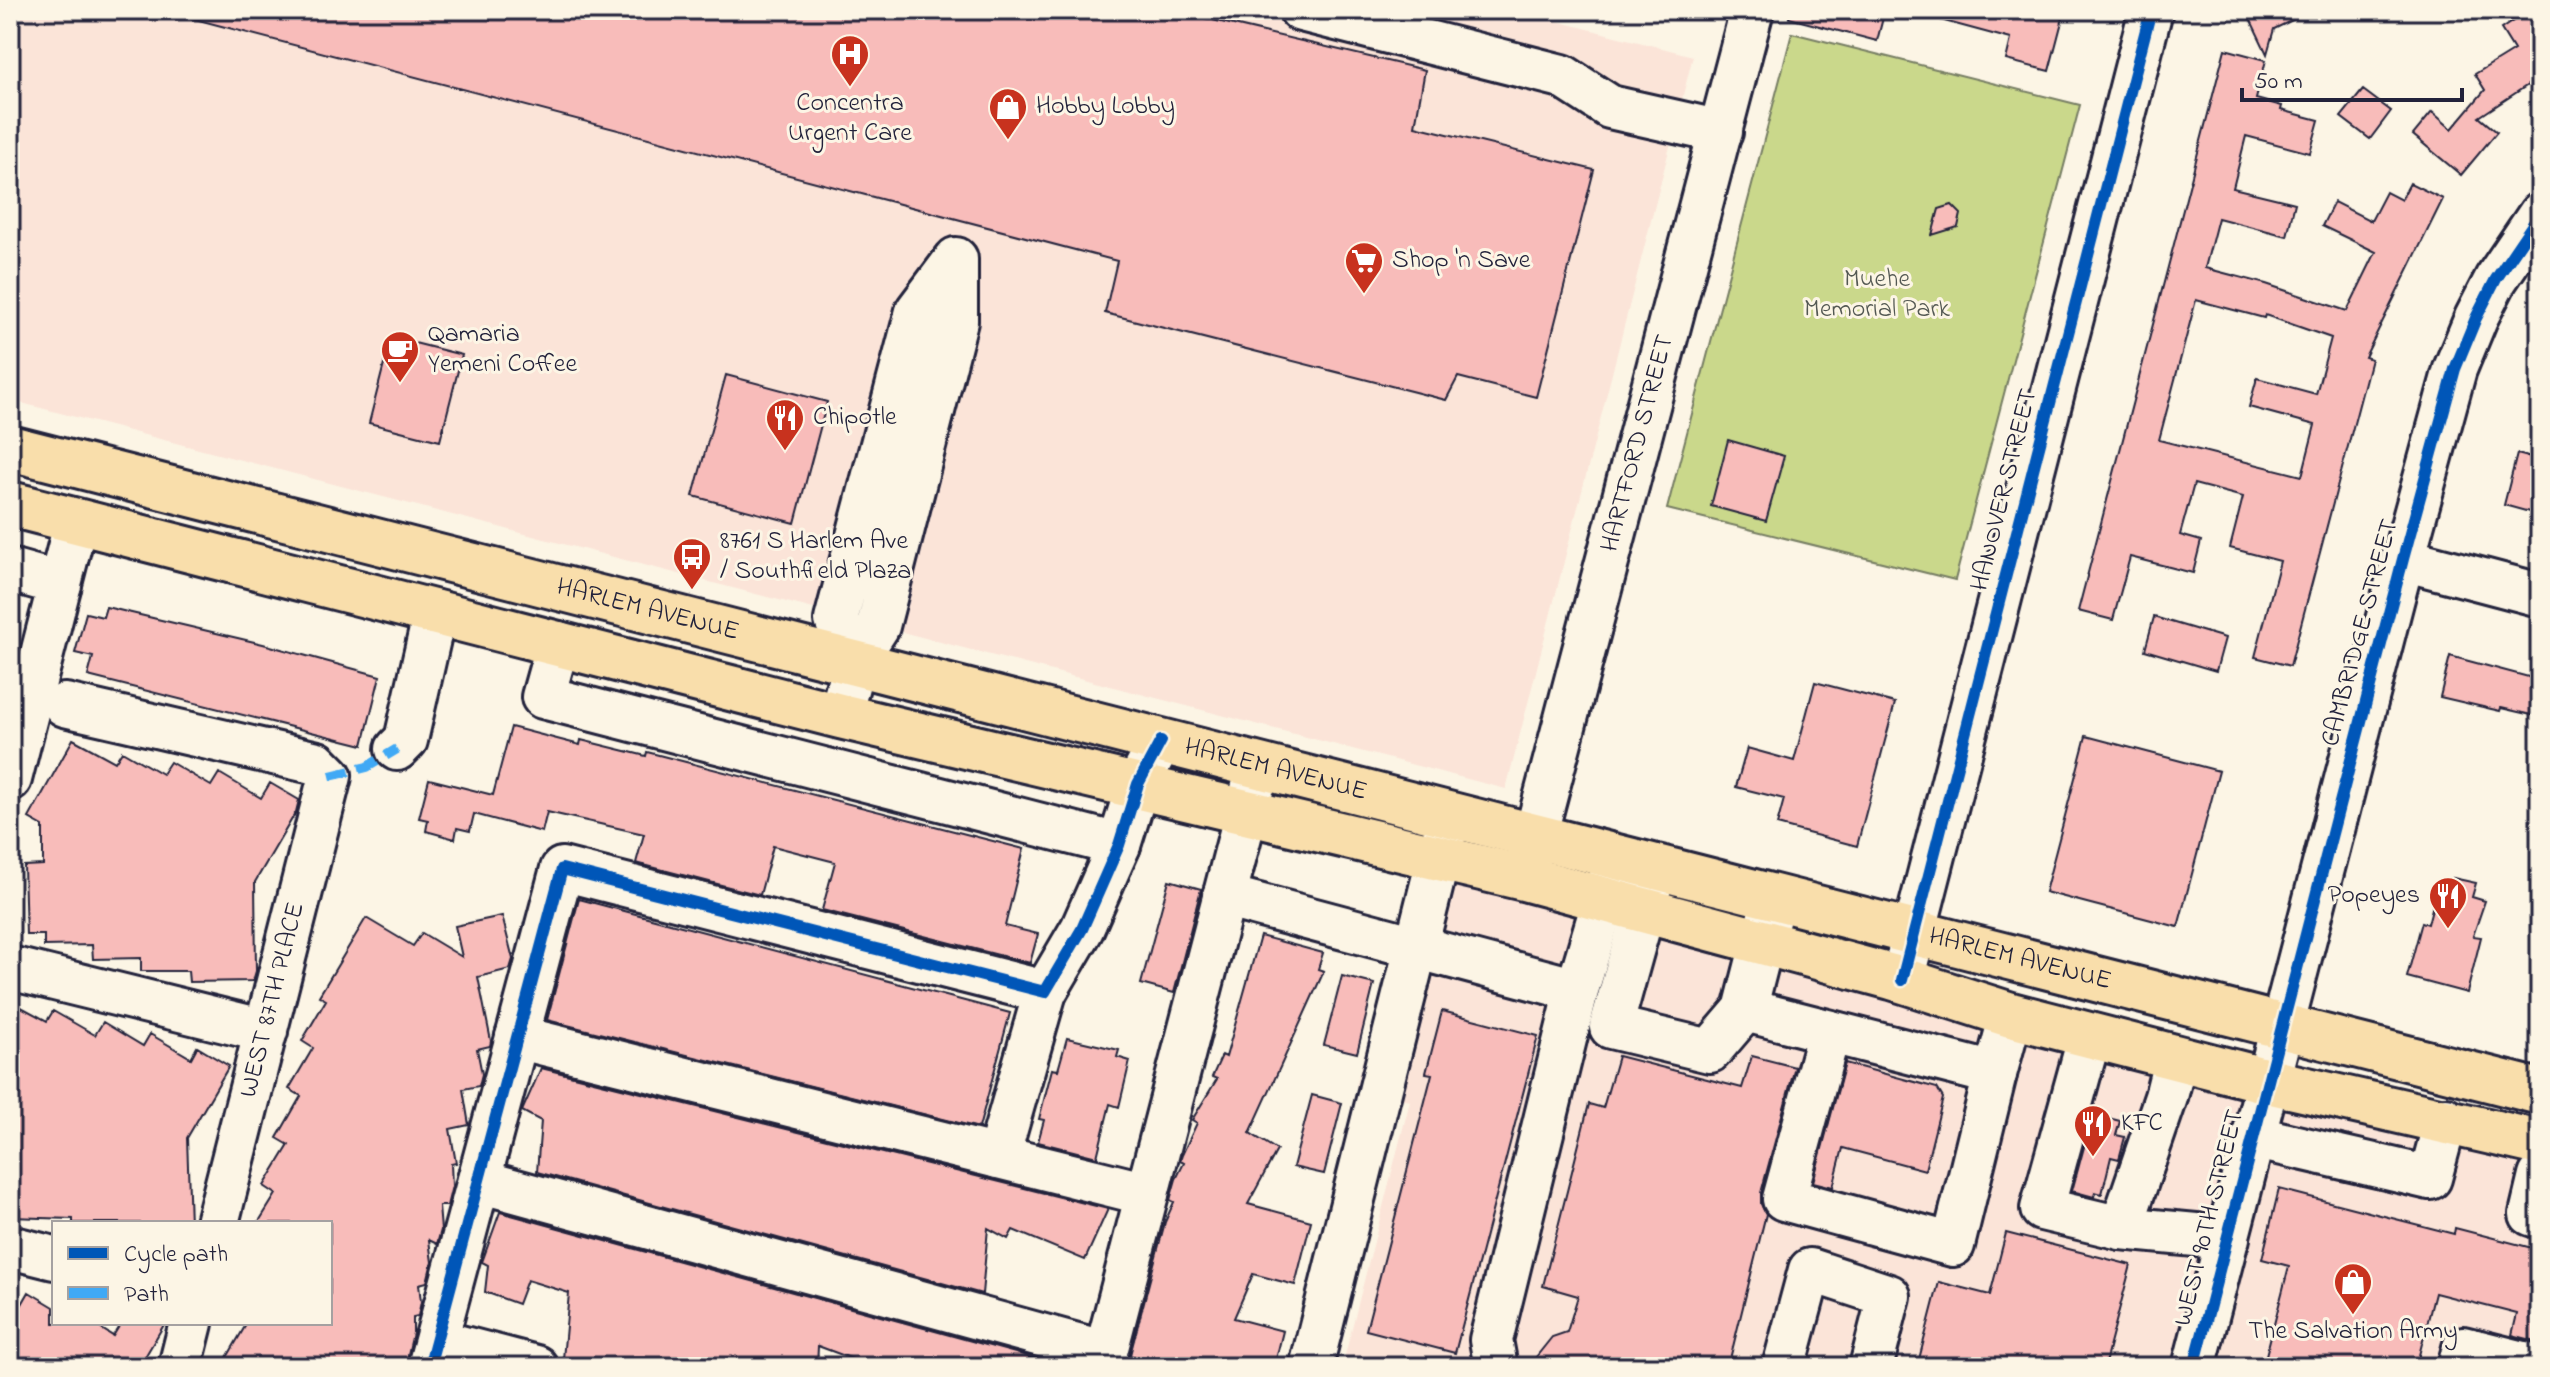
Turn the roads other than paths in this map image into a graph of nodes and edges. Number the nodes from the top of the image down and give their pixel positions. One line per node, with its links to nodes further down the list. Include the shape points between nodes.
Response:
1 (1301, 10): 4 (street, via 1562,76 1610,107)
2 (1752, 10): 4 (street, HARTFORD STREET)
3 (2151, 10): 35 (street, HANOVER STREET)
4 (1721, 132): 25 (street, HARTFORD STREET)
5 (2540, 214): 9 (street, CAMBRIDGE STREET, via 2496,279 2455,369)
6 (10, 448): 15 (main road, HARLEM AVENUE)
7 (10, 504): 8 (main road, HARLEM AVENUE)
8 (76, 521): 11 (street); 13 (main road, HARLEM AVENUE)
9 (2403, 559): 12 (street); 44 (street, CAMBRIDGE STREET)
10 (10, 570): 11 (street)
11 (60, 584): 21 (street)
12 (2540, 595)
13 (435, 612): 14 (main road, HARLEM AVENUE); 19 (street, via 406,740)
14 (558, 643): 17 (main road, HARLEM AVENUE); 26 (street, HARLEM AVENUE, via 543,697)
15 (854, 663): 15 (street, via 878,626 956,321 956,259 917,311 836,620); 17 (street); 18 (main road, HARLEM AVENUE)
16 (65, 705): 45 (street, WEST 87TH PLACE, via 317,763 330,776)
17 (840, 716): 22 (main road, HARLEM AVENUE)
18 (1161, 741): 20 (main road, HARLEM AVENUE); 22 (street)
19 (397, 749)
20 (1258, 767): 23 (street); 24 (main road, HARLEM AVENUE)
21 (10, 779)
22 (1138, 784): 23 (main road, HARLEM AVENUE); 26 (street)
23 (1245, 810): 27 (main road, HARLEM AVENUE); 31 (street)
24 (1449, 815): 25 (main road, HARLEM AVENUE); 27 (street)
25 (1536, 836): 28 (main road, HARLEM AVENUE); 29 (street, HARTFORD STREET)
26 (1119, 845): 41 (street, via 1082,929)
27 (1439, 857): 29 (main road, HARLEM AVENUE); 37 (street)
28 (1636, 862): 30 (main road, HARLEM AVENUE); 33 (street)
29 (1524, 878): 33 (main road, HARLEM AVENUE)
30 (1716, 883): 32 (main road, HARLEM AVENUE); 34 (street)
31 (1224, 896): 37 (street); 60 (street)
32 (1774, 897): 35 (main road, HARLEM AVENUE); 36 (street)
33 (1623, 905): 34 (main road, HARLEM AVENUE); 40 (street); 42 (street, via 1611,1027 1710,1051)
34 (1705, 927): 36 (main road, HARLEM AVENUE)
35 (1914, 933): 39 (street, HANOVER STREET); 44 (main road, HARLEM AVENUE)
36 (1764, 943): 39 (main road, HARLEM AVENUE); 42 (street)
37 (1416, 946): 40 (street); 72 (street)
38 (10, 968): 45 (street)
39 (1897, 979): 43 (main road, HARLEM AVENUE); 49 (street, HANOVER STREET)
40 (1577, 990): 73 (street, via 1491,1340)
41 (1045, 992): 48 (street, via 562,869); 57 (street)
42 (1745, 1010): 46 (street)
43 (2011, 1015): 47 (main road, HARLEM AVENUE); 51 (street)
44 (2282, 1027): 52 (street, CAMBRIDGE STREET); 53 (main road, HARLEM AVENUE)
45 (266, 1031): 62 (street, WEST 87TH PLACE)
46 (1829, 1032): 49 (street); 51 (street, via 1784,1199 1953,1245)
47 (2090, 1035): 50 (main road, HARLEM AVENUE); 63 (street, via 2042,1209)
48 (517, 1037): 57 (street); 59 (street)
49 (1873, 1043): 51 (street)
50 (2176, 1057): 52 (main road, HARLEM AVENUE); 63 (street)
51 (1995, 1074)
52 (2268, 1081): 54 (main road, HARLEM AVENUE); 55 (street, WEST 90TH STREET)
53 (2540, 1092)
54 (2446, 1119): 55 (street, via 2430,1178); 56 (main road, HARLEM AVENUE)
55 (2253, 1137): 64 (street, WEST 90TH STREET)
56 (2540, 1143)
57 (998, 1157): 60 (street)
58 (2540, 1176): 61 (street, via 2531,1214)
59 (479, 1181): 68 (street); 69 (street)
60 (1147, 1194): 69 (street)
61 (2540, 1217)
62 (218, 1221)
63 (2121, 1228): 64 (street)
64 (2228, 1238): 76 (street, WEST 90TH STREET)
65 (10, 1247): 66 (street)
66 (52, 1258)
67 (190, 1325): 70 (street)
68 (433, 1354): 71 (street)
69 (1104, 1360)
70 (180, 1367)
71 (536, 1367)
72 (1311, 1367)
73 (1496, 1367)
74 (1784, 1367): 75 (street, via 1810,1270 1889,1296)
75 (1871, 1367)
76 (2194, 1367)
77 (2459, 1367): 78 (street, via 2464,1348)
78 (2540, 1367)

